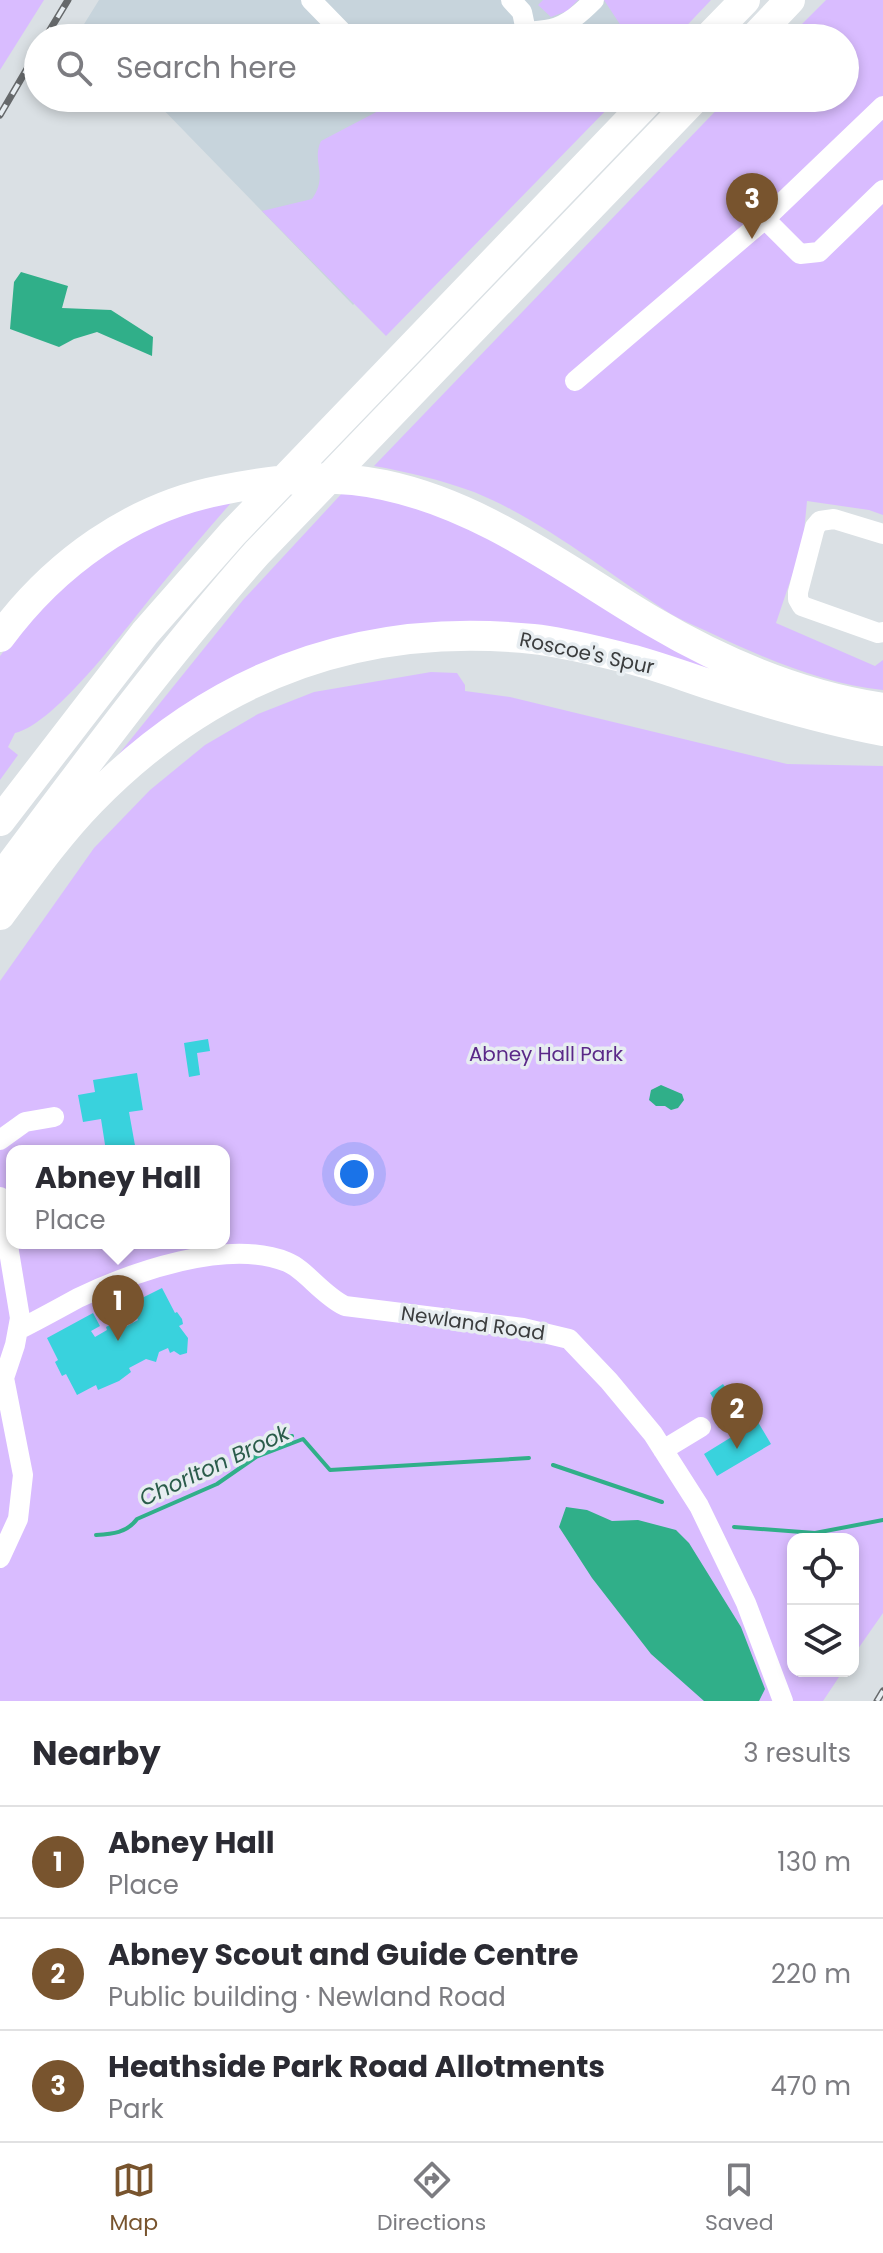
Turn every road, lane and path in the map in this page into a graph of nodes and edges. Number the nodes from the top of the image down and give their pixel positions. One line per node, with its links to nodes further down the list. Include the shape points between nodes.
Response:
1 (311, 0): 6 (street)
2 (511, 0): 7 (street, via 522,12)
3 (594, 0): 8 (street)
4 (745, 0): 9 (highway)
5 (790, 0): 10 (highway)
6 (334, 24)
7 (519, 24)
8 (564, 24)
9 (722, 24)
10 (767, 24)
11 (883, 106): 15 (street)
12 (638, 112): 22 (highway, via 233,533 145,633)
13 (682, 112): 23 (highway, via 257,553 145,685)
14 (883, 190): 15 (street, via 819,252 800,254)
15 (765, 219): 16 (street)
16 (575, 381)
17 (883, 534): 18 (street, via 834,519 820,521 798,599 802,606)
18 (883, 632)
19 (0, 637): 20 (highway, Roscoe's Spur, via 28,601 85,551 125,525 198,494 293,479 335,479 381,484 466,511 729,662 807,691)
20 (883, 708)
21 (883, 731): 24 (highway, Roscoe's Spur, via 778,707 626,658 536,639 436,635 349,647 262,679 165,735 88,804)
22 (0, 821)
23 (0, 879)
24 (0, 915)
25 (54, 1117): 26 (street, via 25,1122)
26 (0, 1140)
27 (0, 1197): 28 (street)
28 (6, 1230)
29 (9, 1249): 30 (street, via 20,1307)
30 (18, 1330): 32 (street, Newland Road, via 80,1297 169,1265 218,1254 271,1256 293,1264 345,1306 523,1328 569,1339); 33 (street, via 4,1378 23,1475 21,1506)
31 (701, 1427): 32 (street)
32 (663, 1450): 34 (street, Newland Road, via 703,1514 746,1603)
33 (0, 1558)
34 (783, 1701)

